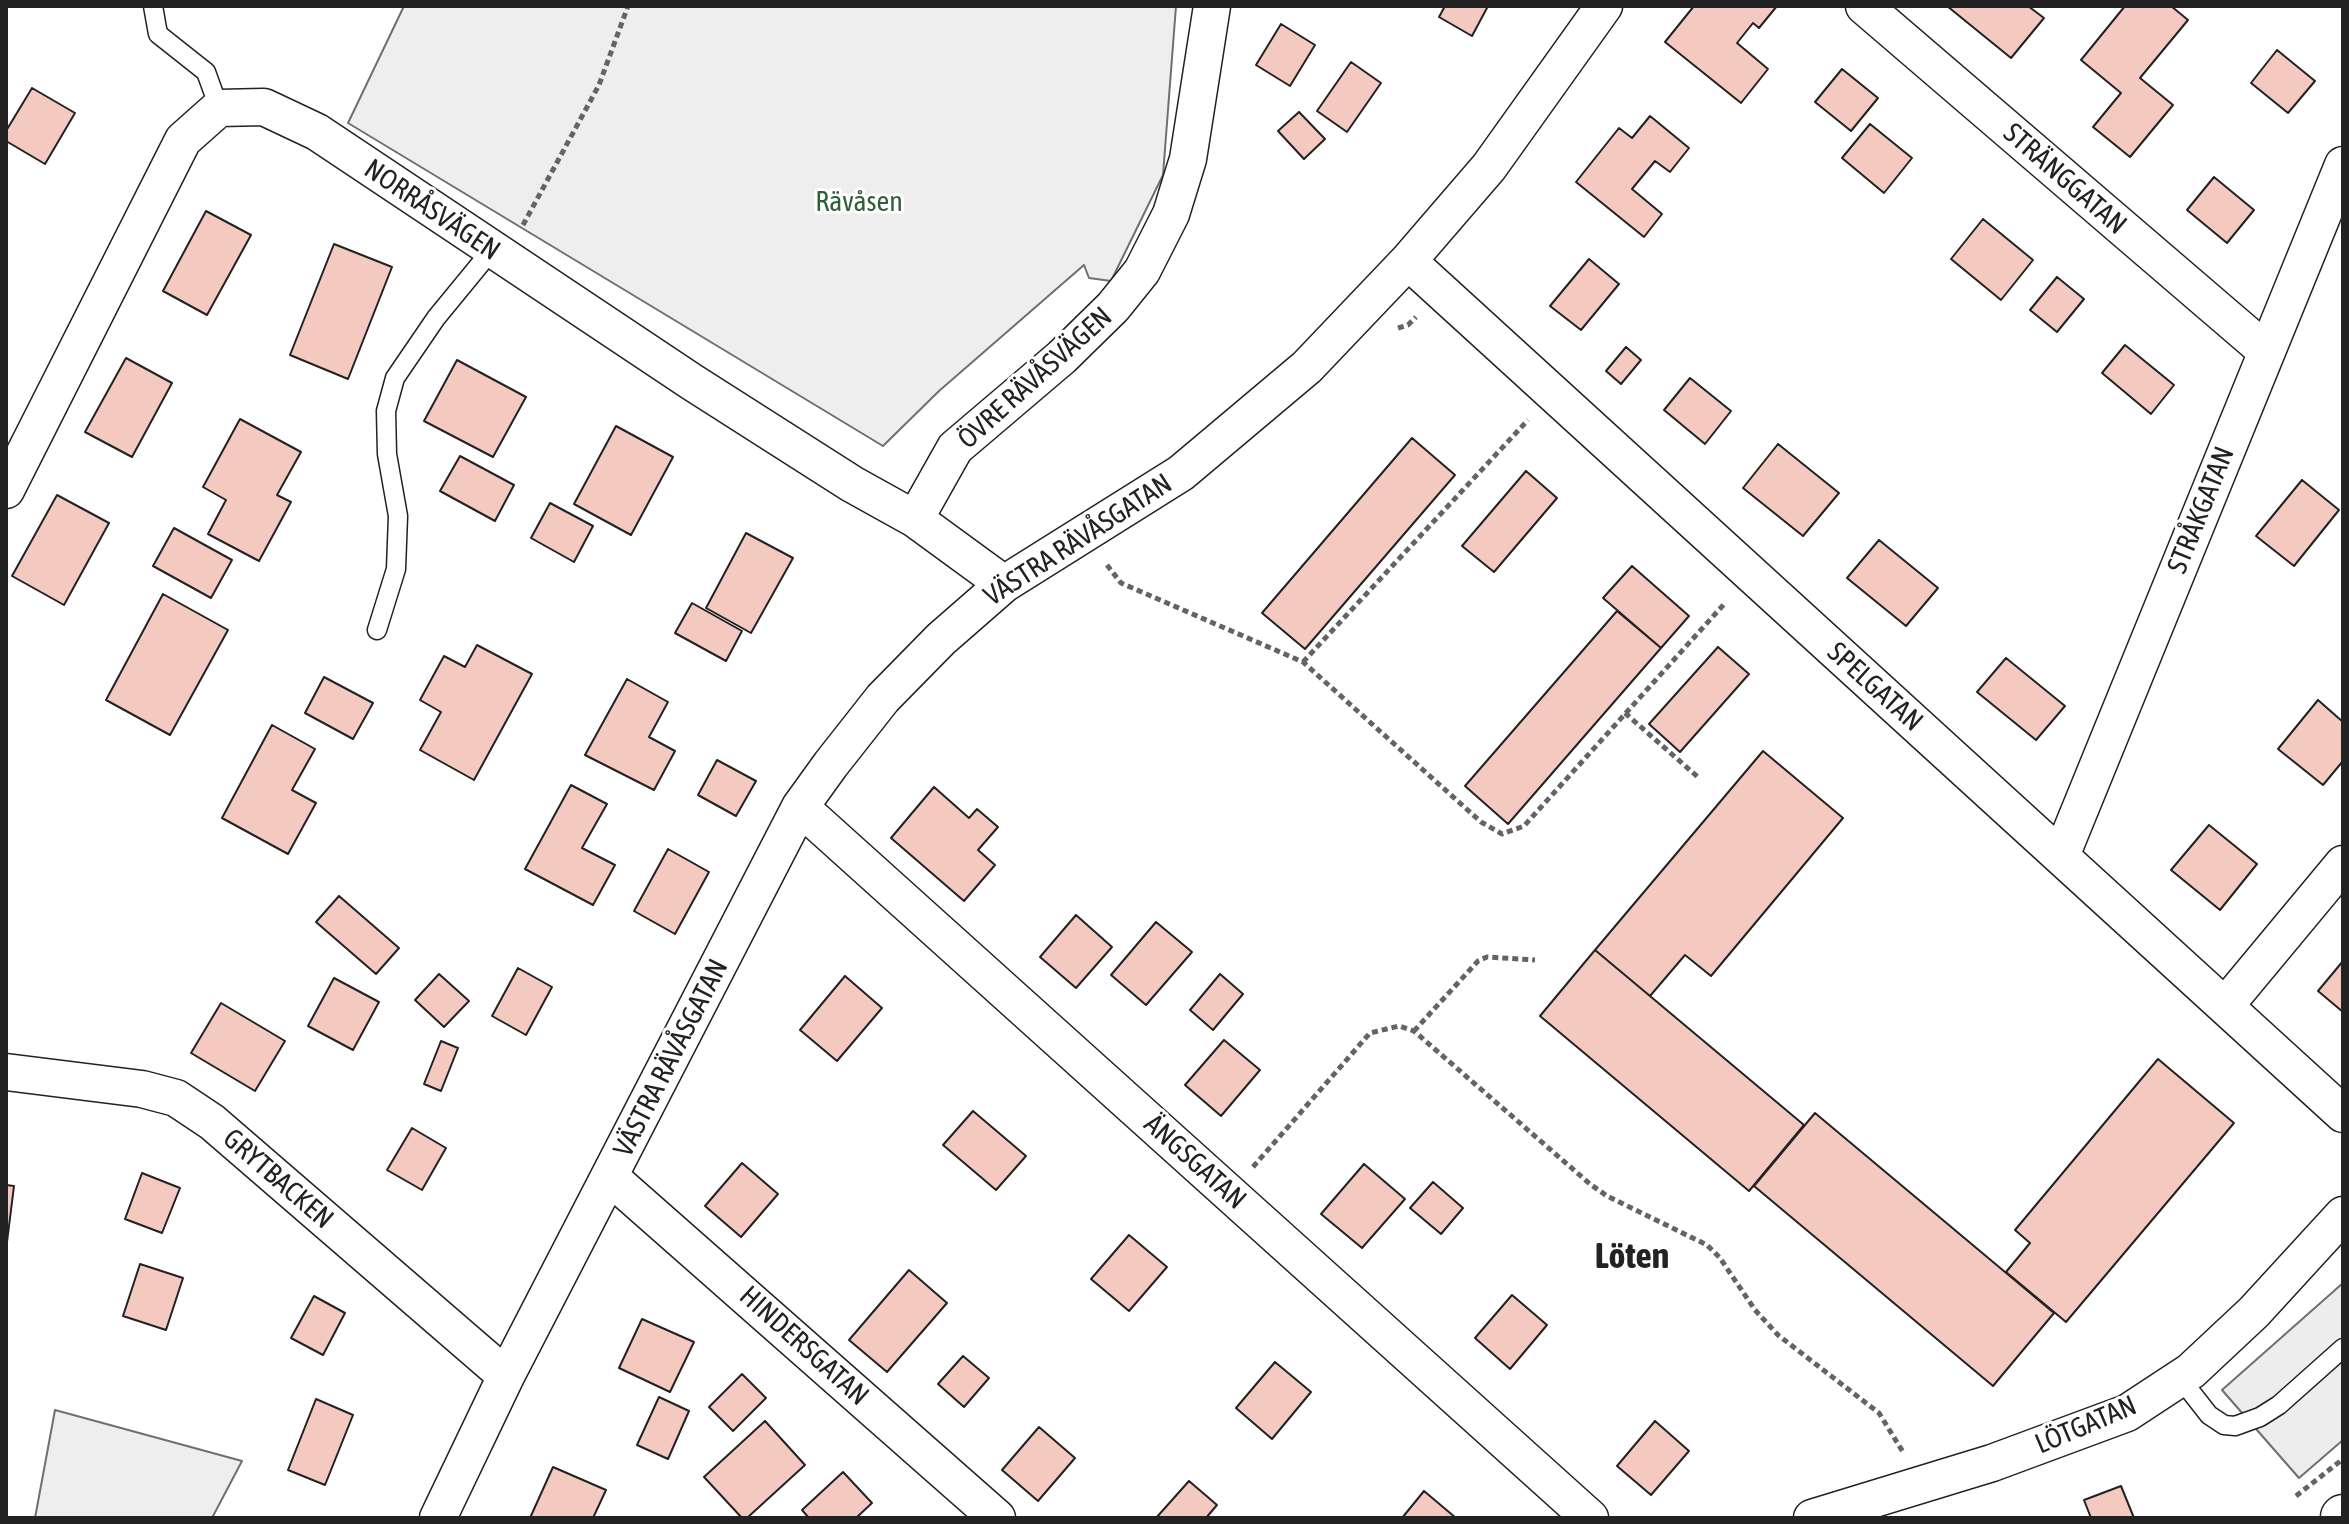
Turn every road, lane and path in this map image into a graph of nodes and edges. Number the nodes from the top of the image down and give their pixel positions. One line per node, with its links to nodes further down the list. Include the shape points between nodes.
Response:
1 (153, 6): 6 (lane, via 158,34 206,72)
2 (628, 6): 8 (path, via 599,85 521,228)
3 (1212, 6): 15 (street, ÖVRE RÄVÅSVÄGEN, via 1188,159 1171,214 1142,271 1062,357 955,448)
4 (1604, 6): 9 (street, VÄSTRA RÄVÅSGATAN, via 1489,167)
5 (1864, 6): 12 (street, STRÄNGGATAN)
6 (219, 108): 8 (street, NORRÅSVÄGEN, via 264,107 317,132); 14 (street, via 183,140)
7 (2343, 165): 12 (street, STRÅKGATAN)
8 (491, 251): 15 (street, NORRÅSVÄGEN, via 825,467); 19 (lane, via 395,378 386,411 398,516 396,569)
9 (1408, 261): 10 (street, SPELGATAN); 18 (street, VÄSTRA RÄVÅSGATAN, via 1307,367 1193,463)
10 (1439, 290): 11 (path, via 1408,325); 13 (street, SPELGATAN)
11 (1395, 329)
12 (2266, 351): 24 (street, STRÅKGATAN)
13 (1553, 394): 17 (street, SPELGATAN); 20 (path)
14 (6, 490)
15 (915, 519): 18 (street, NORRÅSVÄGEN)
16 (1101, 556): 20 (path, via 1121,583)
17 (1751, 574): 21 (path); 24 (street, SPELGATAN)
18 (1004, 584): 23 (street, VÄSTRA RÄVÅSGATAN, via 883,698)
19 (377, 630)
20 (1303, 662): 21 (path, via 1481,822 1502,834 1524,826)
21 (1625, 713): 22 (path)
22 (1699, 778)
23 (800, 807): 31 (street, VÄSTRA RÄVÅSGATAN); 32 (street, ÄNGSGATAN)
24 (2061, 856): 27 (street, SPELGATAN)
25 (2343, 864): 27 (street)
26 (1535, 960): 28 (path, via 1478,961)
27 (2225, 1006): 30 (street, SPELGATAN)
28 (1414, 1031): 32 (path, via 1399,1026 1370,1033); 38 (path, via 1598,1190 1713,1251 1778,1335 1879,1413)
29 (6, 1072): 35 (street, GRYTBACKEN, via 176,1098 212,1122)
30 (2343, 1114)
31 (610, 1177): 35 (street, VÄSTRA RÄVÅSGATAN); 41 (street, HINDERSGATAN)
32 (1230, 1194): 42 (street, ÄNGSGATAN)
33 (2343, 1215): 36 (street, LÖTGATAN, via 2254,1312)
34 (2343, 1348): 36 (lane, via 2279,1405 2235,1426 2209,1415)
35 (506, 1376): 40 (street, VÄSTRA RÄVÅSGATAN)
36 (2180, 1378): 38 (street, LÖTGATAN, via 2127,1413)
37 (2343, 1459): 39 (path)
38 (1917, 1486): 43 (street, LÖTGATAN)
39 (2296, 1496)
40 (438, 1518)
41 (997, 1518)
42 (1590, 1518)
43 (1812, 1518)

